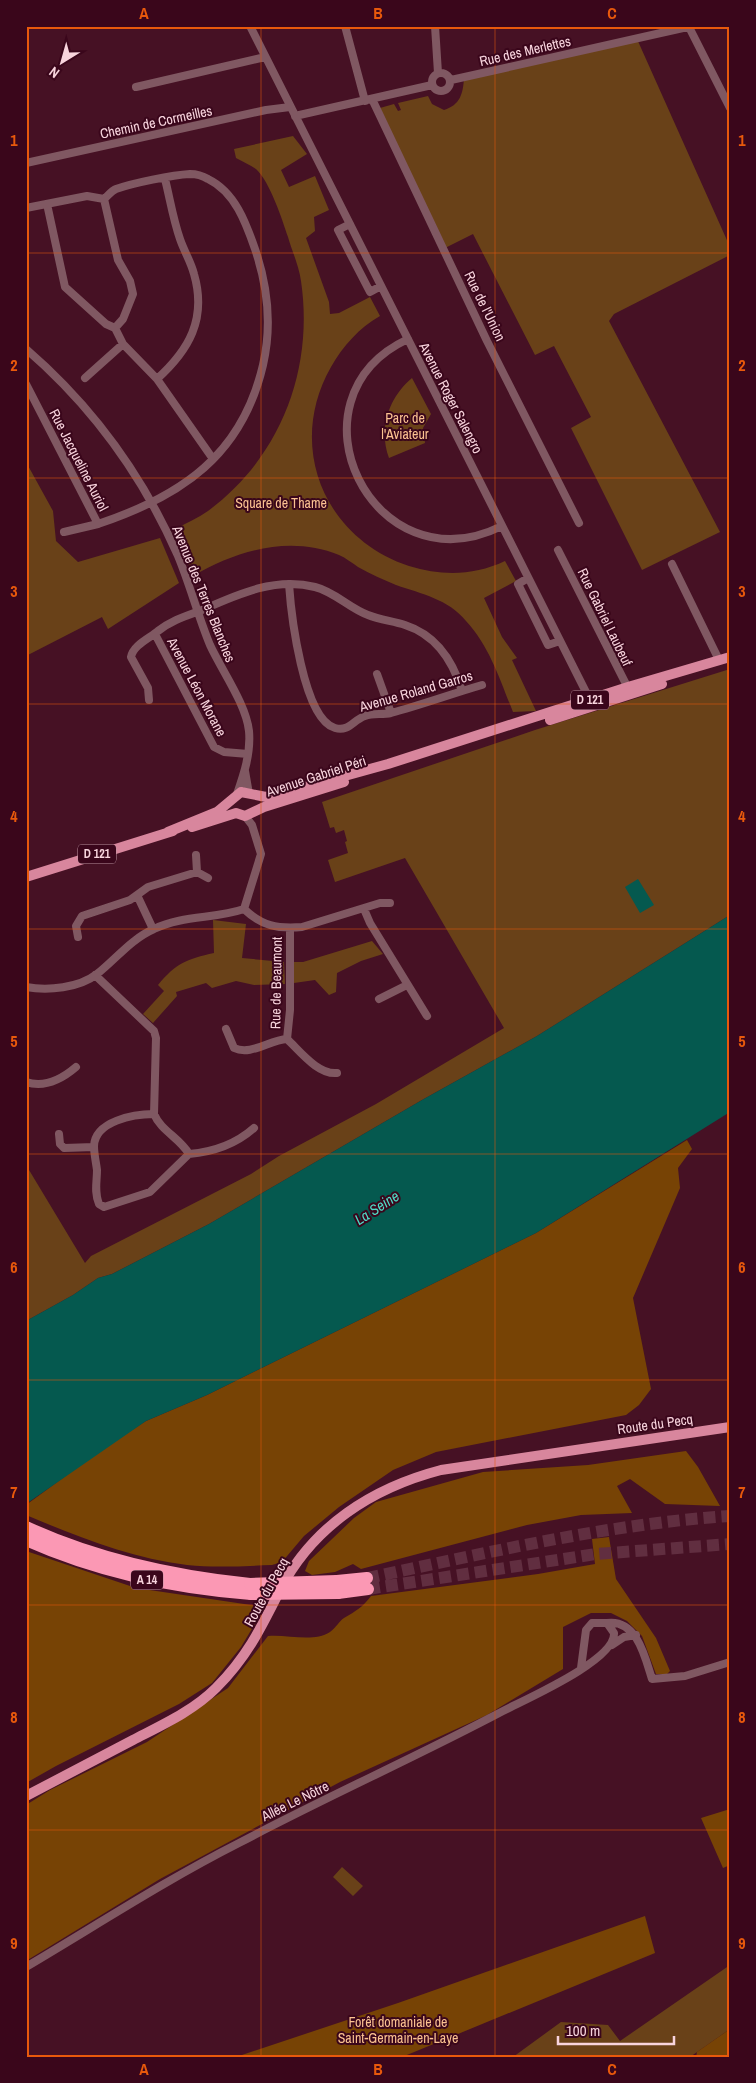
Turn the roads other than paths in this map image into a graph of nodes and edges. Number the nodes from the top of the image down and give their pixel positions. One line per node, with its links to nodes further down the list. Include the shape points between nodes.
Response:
1 (250, 26): 7 (street, Avenue Roger Salengro)
2 (346, 26): 12 (street, Rue de l'Union)
3 (435, 26): 8 (street)
4 (649, 26): 6 (street)
5 (690, 27): 6 (street, Rue des Merlettes); 14 (street)
6 (651, 35): 9 (street, Rue des Merlettes)
7 (265, 57): 11 (street); 13 (street, Avenue Roger Salengro)
8 (438, 73): 9 (street, via 446,74); 10 (street)
9 (451, 80): 10 (street, via 443,92)
10 (432, 85): 12 (street)
11 (136, 87)
12 (369, 100): 15 (street); 32 (street, Rue de l'Union)
13 (290, 107): 15 (street, Avenue Roger Salengro); 16 (street, Chemin de Cormeilles)
14 (730, 108)
15 (295, 116): 21 (street, Avenue Roger Salengro)
16 (26, 163)
17 (165, 179): 18 (street, Rue Jacqueline Auriol, via 116,189); 28 (street, via 177,231 195,276 198,304 189,342); 30 (street, Rue Jacqueline Auriol, via 191,174 224,190 245,223 266,291 268,328 258,385 245,418)
18 (104, 198): 19 (street, via 87,196); 23 (street, via 118,260 133,287 129,307)
19 (47, 204): 20 (street); 23 (street, via 65,287 106,324)
20 (26, 208)
21 (350, 224): 22 (street, Avenue Roger Salengro); 22 (street, via 338,230 370,292)
22 (380, 286): 24 (street, Avenue Roger Salengro)
23 (115, 328): 25 (street)
24 (408, 339): 34 (street, Avenue Roger Salengro); 34 (street, via 374,363 352,399 346,439 356,479 384,514 401,526 424,535 465,538)
25 (123, 344): 27 (street); 28 (street)
26 (26, 350): 31 (street, Avenue des Terres Blanches, via 54,374 90,414 127,462)
27 (85, 378)
28 (157, 379): 30 (street)
29 (26, 384): 33 (street, Rue Jacqueline Auriol)
30 (213, 459): 31 (street, Rue Jacqueline Auriol, via 181,486)
31 (151, 502): 33 (street, Rue Jacqueline Auriol); 40 (street, Avenue des Terres Blanches, via 177,555)
32 (579, 523)
33 (98, 524): 35 (street)
34 (502, 526): 38 (street, Avenue Roger Salengro)
35 (64, 532)
36 (558, 550): 48 (street, Rue Gabriel Laubeuf)
37 (672, 564): 44 (street)
38 (528, 578): 42 (street, Avenue Roger Salengro); 42 (street, via 518,584 548,645)
39 (289, 584): 40 (street, via 250,590); 49 (street, via 315,587 365,614 417,630 442,649 457,673); 52 (street, Avenue Roland Garros, via 290,607 304,678 322,720 333,728 344,729 364,716)
40 (197, 612): 41 (street, via 173,621); 54 (street, Avenue des Terres Blanches, via 247,720)
41 (155, 634): 50 (street, via 131,653 148,688); 54 (street, Avenue Léon Morane, via 214,747 224,752)
42 (560, 641): 51 (street, Avenue Roger Salengro)
43 (730, 657): 44 (main road, Avenue Gabriel Péri / D 121)
44 (719, 660): 48 (main road, Avenue Gabriel Péri / D 121)
45 (730, 662): 48 (main road, Avenue Gabriel Péri / D 121)
46 (377, 674): 52 (street)
47 (482, 685): 49 (street, Avenue Roland Garros)
48 (628, 690): 51 (main road, Avenue Gabriel Péri / D 121)
49 (462, 691): 52 (street, Avenue Roland Garros)
50 (149, 700)
51 (591, 703): 53 (main road, Avenue Gabriel Péri / D 121); 53 (main road, Avenue Gabriel Péri / D 121, via 518,729)
52 (391, 713)
53 (484, 735): 55 (main road, Avenue Gabriel Péri / D 121)
54 (245, 753): 56 (street, Avenue des Terres Blanches)
55 (388, 764): 57 (main road, Avenue Gabriel Péri / D 121, via 276,795); 59 (main road, Avenue Gabriel Péri / D 121, via 356,778)
56 (245, 771): 57 (street, Avenue des Terres Blanches); 58 (street, Avenue des Terres Blanches)
57 (251, 794): 58 (main road, Avenue Gabriel Péri); 59 (main road, Avenue Gabriel Péri, via 255,805)
58 (235, 797): 59 (main road, via 232,807); 60 (main road, Avenue Gabriel Péri / D 121, via 217,812)
59 (244, 814): 60 (main road, Avenue Gabriel Péri / D 121); 67 (street, via 252,825 261,854)
60 (168, 832): 63 (main road, Avenue Gabriel Péri / D 121)
61 (196, 855): 62 (street)
62 (197, 872): 64 (street); 65 (street, via 148,887)
63 (26, 877)
64 (208, 878)
65 (137, 895): 70 (street); 71 (street, via 82,916 76,926)
66 (390, 903): 68 (street)
67 (244, 908): 69 (street, via 256,920); 70 (street, via 227,914 186,918)
68 (364, 908): 69 (street); 73 (street)
69 (290, 928): 78 (street, Rue de Beaumont)
70 (153, 929): 72 (street)
71 (78, 937)
72 (95, 976): 74 (street, via 66,987); 82 (street, via 154,1030)
73 (407, 985): 75 (street); 76 (street)
74 (27, 990)
75 (379, 1000)
76 (427, 1016)
77 (226, 1029): 78 (street, Rue de Beaumont, via 234,1048 240,1050 247,1051)
78 (287, 1039): 80 (street, Rue de Beaumont, via 319,1068)
79 (76, 1067): 81 (street, via 58,1080)
80 (337, 1073)
81 (26, 1082)
82 (154, 1114): 85 (street, via 104,1126); 86 (street, via 157,1122)
83 (254, 1128): 86 (street, via 240,1140)
84 (59, 1134): 85 (street, via 64,1148)
85 (94, 1147): 86 (street, via 96,1198 104,1206 150,1192)
86 (189, 1154)
87 (730, 1427): 97 (main road, Route du Pecq, via 441,1470 413,1477 381,1491 344,1514 308,1548 280,1590 247,1653 215,1689 175,1718)
88 (26, 1528): 91 (highway, A 14, bridge, via 83,1550 174,1574 250,1584)
89 (26, 1540): 91 (highway, A 14, bridge, via 116,1572 203,1590 279,1595)
90 (367, 1583): 91 (highway, A 14)
91 (337, 1587)
92 (607, 1623): 93 (street, via 615,1622); 94 (street, via 614,1633); 96 (street, via 592,1623 586,1630)
93 (636, 1635): 94 (street, Allée Le Nôtre, via 624,1637); 95 (street, via 652,1679 685,1676)
94 (612, 1645): 96 (street, Allée Le Nôtre, via 596,1660)
95 (730, 1662)
96 (581, 1668): 98 (street, Allée Le Nôtre, via 480,1723 238,1843)
97 (26, 1796)
98 (26, 1967)

